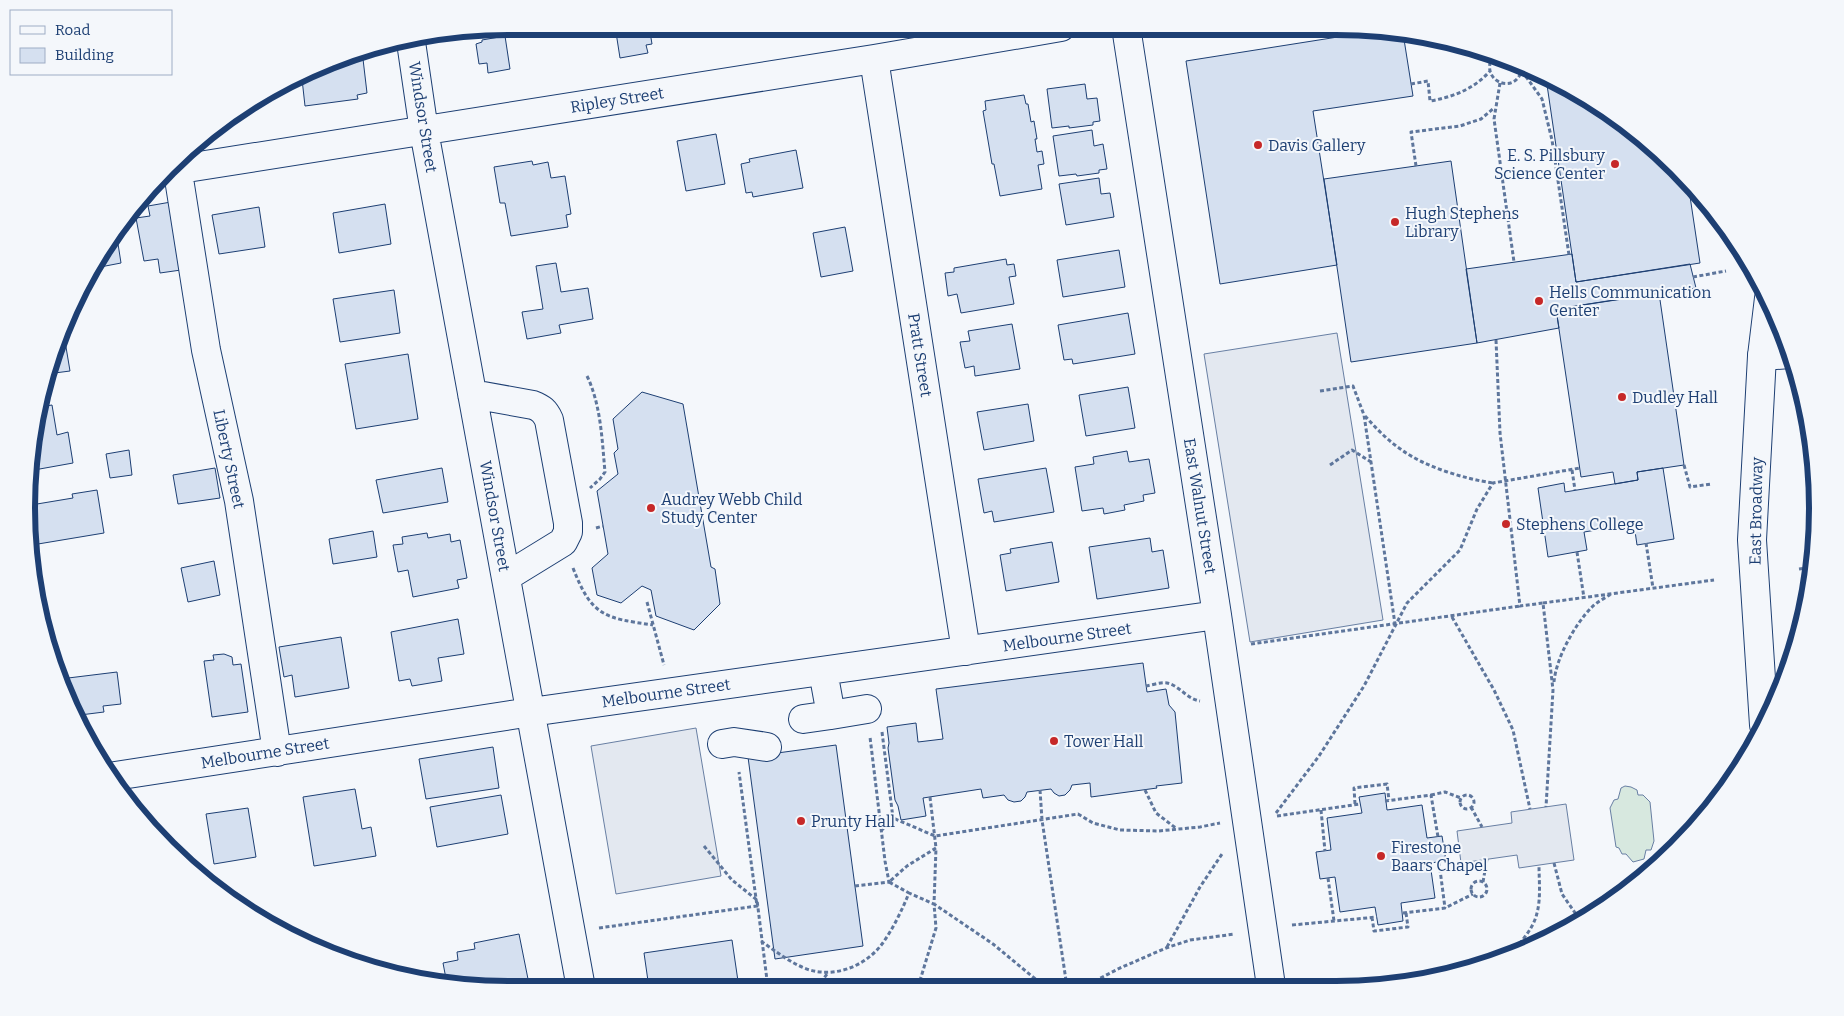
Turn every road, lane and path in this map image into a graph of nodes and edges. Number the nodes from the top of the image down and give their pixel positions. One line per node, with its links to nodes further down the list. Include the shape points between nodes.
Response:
1 (1014, 35): 4 (street, Ripley Street)
2 (1127, 35): 49 (street, East Walnut Street)
3 (412, 45): 12 (street, Windsor Street)
4 (874, 59): 12 (street, Ripley Street); 54 (street, Pratt Street)
5 (1490, 61): 6 (path)
6 (1490, 72): 9 (path); 10 (path, via 1470,89 1430,101 1428,81)
7 (1520, 72): 9 (path, via 1512,83)
8 (1526, 75): 16 (path, via 1542,99 1552,140)
9 (1500, 83): 11 (path)
10 (1411, 84)
11 (1495, 108): 13 (path, via 1481,119 1460,126 1411,132); 17 (path)
12 (424, 131): 14 (street, Ripley Street); 25 (street, Windsor Street)
13 (1416, 166)
14 (181, 167)
15 (177, 171): 67 (street, Liberty Street, via 206,350 239,501)
16 (1568, 255)
17 (1514, 262)
18 (1726, 271): 19 (path)
19 (1693, 277)
20 (1767, 314): 23 (street, East Broadway)
21 (1496, 340): 32 (path)
22 (1783, 354): 23 (street)
23 (1762, 356): 60 (street, East Broadway, via 1752,540)
24 (1320, 391): 26 (path, via 1353,386)
25 (472, 394): 41 (street, Windsor Street); 41 (street, via 533,405 541,408 549,420 568,532 563,542)
26 (1364, 415): 27 (path); 33 (path, via 1402,451 1449,472)
27 (1371, 462): 28 (path, via 1352,450); 52 (path)
28 (1330, 465)
29 (1684, 465): 34 (path, via 1690,487)
30 (1580, 468): 31 (path)
31 (1572, 470): 32 (path); 35 (path)
32 (1505, 482): 33 (path); 48 (path)
33 (1493, 483): 52 (path, via 1476,510 1460,550 1407,603)
34 (1711, 484)
35 (1576, 490)
36 (1646, 543): 43 (path)
37 (1578, 552): 45 (path)
38 (572, 565): 51 (path, via 590,603 601,612 618,620)
39 (1805, 568): 40 (path)
40 (1800, 569)
41 (506, 577): 61 (street, Windsor Street)
42 (1714, 580): 43 (path)
43 (1652, 588): 44 (path)
44 (1612, 593): 45 (path); 58 (path, via 1592,607 1575,629 1555,671)
45 (1584, 598): 47 (path)
46 (647, 602): 51 (path)
47 (1543, 604): 48 (path); 58 (path)
48 (1520, 606): 50 (path)
49 (1217, 615): 54 (street, Melbourne Street); 126 (street, East Walnut Street)
50 (1452, 616): 52 (path); 78 (path, via 1513,730)
51 (653, 625): 55 (path)
52 (1395, 625): 53 (path, via 1368,626); 79 (path, via 1364,686 1277,815)
53 (1251, 644)
54 (966, 651): 56 (street, Melbourne Street)
55 (665, 668)
56 (823, 671): 61 (street, Melbourne Street); 62 (street)
57 (1146, 686): 59 (path, via 1166,683 1193,700)
58 (1553, 690): 77 (path)
59 (1203, 701)
60 (1763, 711)
61 (531, 712): 67 (street, Melbourne Street); 119 (street, Windsor Street)
62 (831, 716): 63 (street); 64 (street)
63 (874, 717): 80 (path); 85 (path)
64 (803, 719)
65 (728, 743): 66 (street); 104 (path)
66 (768, 747)
67 (277, 752): 68 (street, Melbourne Street)
68 (118, 776)
69 (1040, 790): 81 (path)
70 (1145, 790): 84 (path, via 1156,813)
71 (1431, 795): 73 (path, via 1445,792); 74 (path, via 1387,801 1387,784 1354,788); 87 (path)
72 (930, 797): 86 (path)
73 (1461, 798): 76 (path, via 1463,807); 76 (path, via 1471,796 1474,802)
74 (1355, 804): 75 (path); 79 (path)
75 (1360, 804)
76 (1471, 807): 83 (path)
77 (1546, 807)
78 (1530, 809)
79 (1321, 810): 93 (path)
80 (893, 818): 85 (path); 86 (path)
81 (1042, 820): 84 (path, via 1078,814 1093,823 1120,830); 86 (path); 124 (path)
82 (1220, 823): 84 (path)
83 (1482, 827)
84 (1178, 829)
85 (881, 832): 99 (path)
86 (935, 836): 90 (path)
87 (1438, 837)
88 (704, 846): 104 (path, via 732,880)
89 (1459, 847): 91 (path)
90 (936, 848): 99 (path, via 907,866); 105 (path)
91 (1444, 848)
92 (1224, 850): 117 (path)
93 (1324, 851)
94 (1487, 859): 100 (path)
95 (1438, 862): 107 (path)
96 (1554, 863): 108 (path, via 1562,894)
97 (1539, 865): 116 (path, via 1537,916)
98 (1328, 878): 111 (path)
99 (890, 882): 101 (path); 102 (path)
100 (1483, 882): 103 (path, via 1478,881 1471,887); 103 (path, via 1485,894 1478,897)
101 (855, 886)
102 (909, 893): 105 (path); 118 (path, via 882,944 866,960)
103 (1474, 894): 107 (path)
104 (756, 900): 106 (path)
105 (934, 904): 122 (path, via 936,928); 123 (path, via 993,944)
106 (758, 906): 113 (path); 115 (path)
107 (1445, 908): 110 (path, via 1404,913 1408,927 1374,932)
108 (1577, 915)
109 (1377, 916): 110 (path)
110 (1372, 917): 111 (path)
111 (1334, 921): 112 (path)
112 (1292, 925)
113 (593, 929)
114 (1236, 934): 117 (path, via 1190,940)
115 (761, 941): 118 (path, via 788,960); 120 (path)
116 (1520, 944)
117 (1166, 948): 125 (path)
118 (827, 974): 121 (path)
119 (580, 981)
120 (767, 981)
121 (822, 981)
122 (920, 981)
123 (1038, 981)
124 (1066, 981)
125 (1095, 981)
126 (1269, 981)

